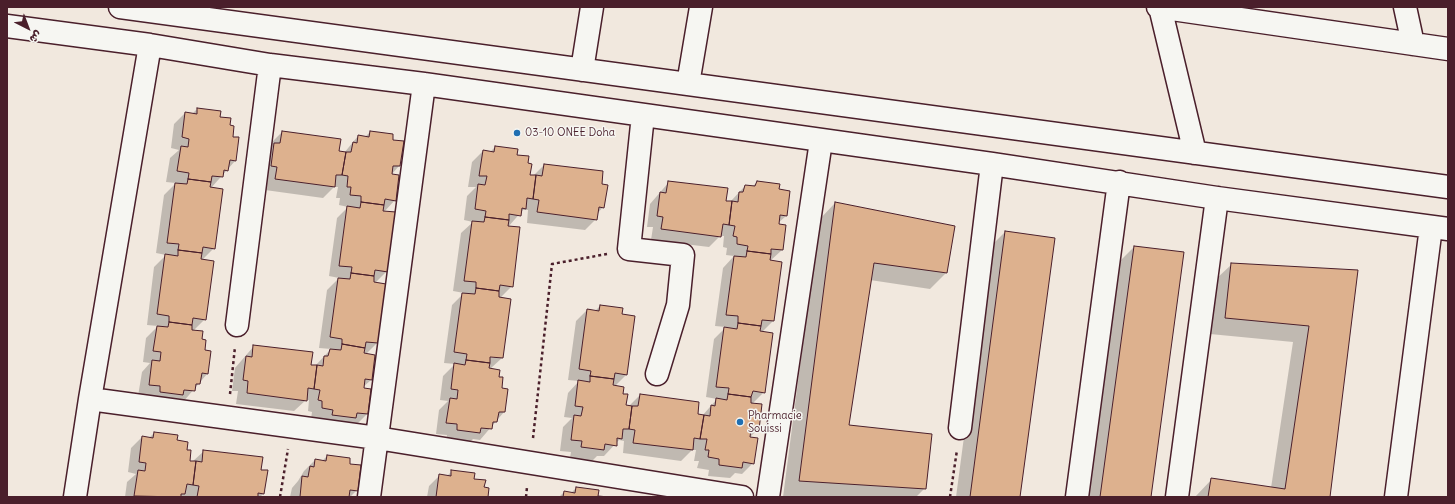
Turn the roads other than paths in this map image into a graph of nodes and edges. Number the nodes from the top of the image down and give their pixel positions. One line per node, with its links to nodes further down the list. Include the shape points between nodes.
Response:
1 (120, 7): 12 (street)
2 (592, 7): 12 (street)
3 (701, 7): 14 (street)
4 (1159, 7): 6 (street); 17 (street)
5 (1405, 7): 8 (street)
6 (1282, 16): 8 (street)
7 (7, 26): 9 (street)
8 (1413, 44): 10 (street)
9 (150, 45): 11 (street); 25 (street)
10 (1448, 49)
11 (270, 65): 13 (street); 23 (street)
12 (582, 70): 14 (street)
13 (424, 84): 15 (street); 27 (street)
14 (688, 84): 17 (street)
15 (643, 116): 16 (street); 24 (street, via 629,249 683,255 678,305)
16 (821, 141): 18 (street); 31 (street)
17 (1195, 154): 20 (street)
18 (992, 164): 19 (street); 26 (street)
19 (1119, 182): 21 (street); 32 (street)
20 (1448, 187)
21 (1217, 198): 22 (street); 33 (street)
22 (1440, 228): 34 (street)
23 (238, 325)
24 (657, 374)
25 (90, 399): 27 (street); 28 (street)
26 (960, 428)
27 (377, 438): 29 (street); 30 (street)
28 (76, 497)
29 (369, 497)
30 (742, 497)
31 (768, 497)
32 (1077, 497)
33 (1177, 497)
34 (1396, 497)

